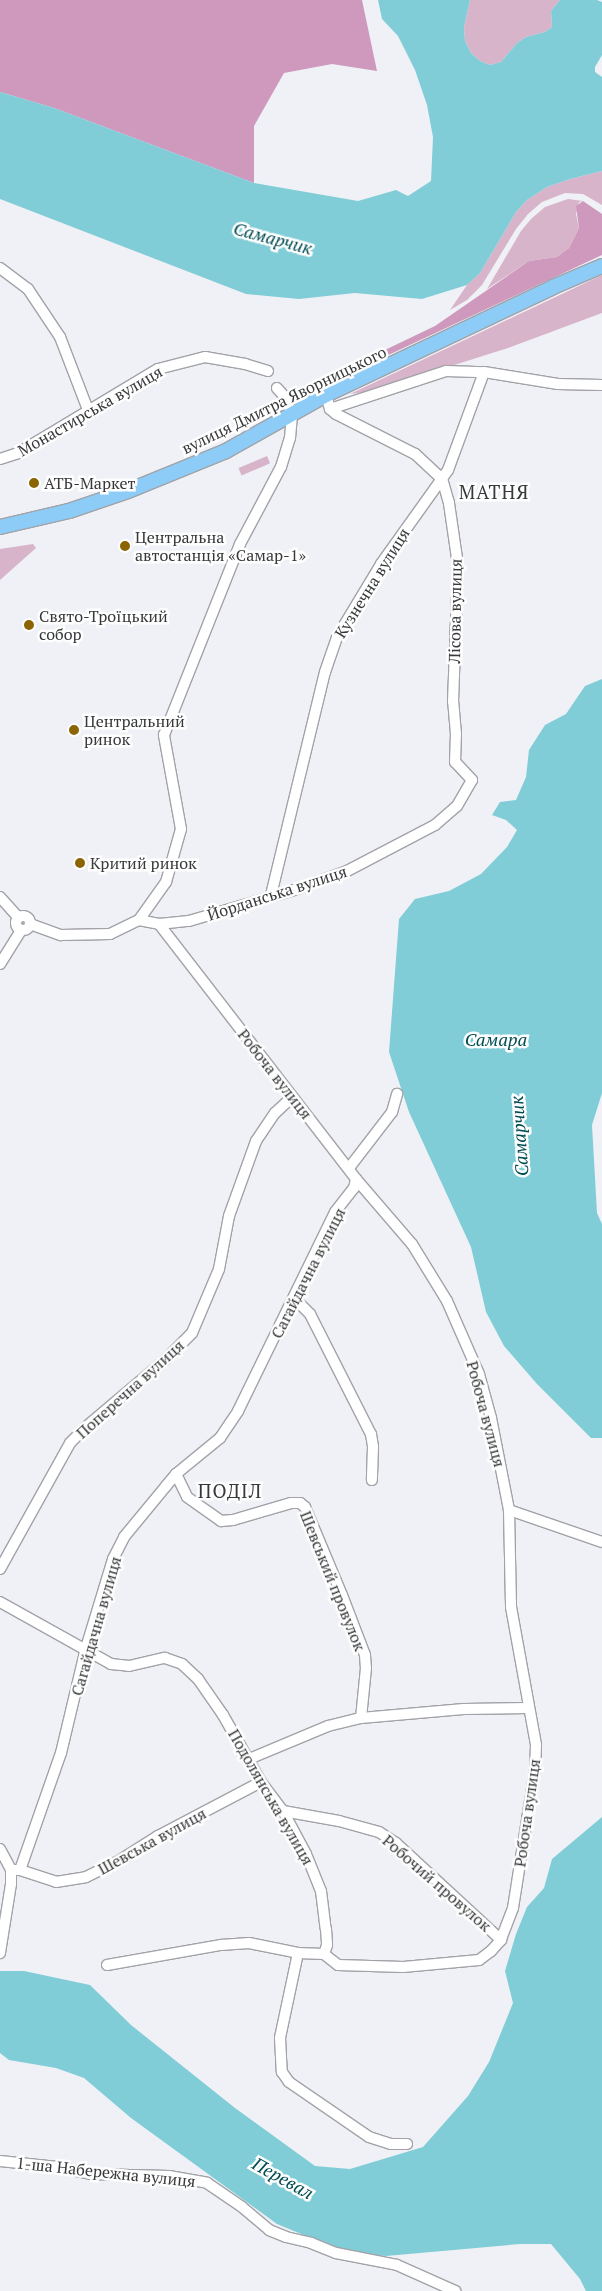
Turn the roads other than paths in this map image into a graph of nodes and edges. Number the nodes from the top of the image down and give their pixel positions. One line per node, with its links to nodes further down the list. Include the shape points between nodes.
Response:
1 (602, 266): 7 (highway, вулиця Дмитра Яворницького)
2 (0, 268): 9 (street, via 28,289 60,337)
3 (268, 371): 9 (street, Монастирська вулиця, via 205,357 158,370)
4 (484, 372): 5 (street, via 558,384); 8 (street, via 446,372); 12 (street, Кузнечна вулиця, via 458,449)
5 (602, 386)
6 (277, 388): 10 (street)
7 (326, 395): 8 (street); 10 (highway, вулиця Дмитра Яворницького)
8 (330, 409): 12 (street, via 415,454)
9 (88, 410): 11 (street, Монастирська вулиця, via 18,453)
10 (292, 414): 13 (highway, вулиця Дмитра Яворницького, via 226,451 155,481 69,511); 18 (street, via 290,438 281,467 240,544 164,735 181,828 166,882)
11 (0, 460)
12 (442, 479): 14 (street, Лісова вулиця, via 458,565 453,702 455,762); 15 (street, Кузнечна вулиця, via 381,564 337,637 323,681)
13 (0, 528)
14 (472, 780): 15 (street, Йорданська вулиця, via 457,806 436,825 347,871)
15 (271, 895): 20 (street, Йорданська вулиця, via 189,921)
16 (0, 897): 17 (street)
17 (19, 918): 19 (street, via 27,918); 21 (street, via 16,924)
18 (139, 920): 19 (street, via 110,934 61,935); 20 (street, Йорданська вулиця)
19 (30, 924): 21 (street, via 27,929)
20 (159, 924): 24 (street, Робоча вулиця)
21 (20, 930): 22 (street)
22 (0, 964)
23 (397, 1094): 25 (street, via 392,1112)
24 (292, 1097): 25 (street, Робоча вулиця); 32 (street, Поперечна вулиця, via 264,1126 256,1141 229,1216 219,1269 192,1333 70,1443)
25 (349, 1168): 26 (street, Робоча вулиця)
26 (356, 1179): 27 (street, Сагайдачна вулиця, via 354,1188 335,1212); 30 (street, Робоча вулиця, via 412,1244 459,1327 479,1374)
27 (294, 1298): 28 (street, Сагайдачна вулиця, via 238,1411 220,1438); 29 (street, via 310,1314 371,1434)
28 (176, 1474): 34 (street, Сагайдачна вулиця, via 124,1537 113,1559); 36 (street, Шевський провулок, via 187,1497 221,1521 291,1503 305,1507 364,1655 366,1668)
29 (372, 1480)
30 (508, 1510): 31 (street); 35 (street, Робоча вулиця, via 511,1607)
31 (602, 1542)
32 (0, 1569)
33 (0, 1602): 34 (street, Подолянська вулиця)
34 (86, 1648): 37 (street, Подолянська вулиця, via 111,1664 129,1666 165,1658 182,1664 223,1715); 41 (street, Сагайдачна вулиця, via 62,1753)
35 (528, 1708): 36 (street, via 464,1708); 42 (street, Робоча вулиця, via 536,1745 535,1769 513,1908)
36 (361, 1718): 37 (street, via 328,1726)
37 (249, 1759): 38 (street, Подолянська вулиця)
38 (261, 1782): 39 (street, Подолянська вулиця); 41 (street, Шевська вулиця, via 86,1877 56,1882)
39 (283, 1811): 42 (street, Робочий провулок, via 340,1821 378,1832 396,1843); 45 (street, Подолянська вулиця, via 321,1891 327,1945)
40 (0, 1849): 41 (street)
41 (15, 1870): 43 (street, Сагайдачна вулиця)
42 (501, 1940): 45 (street, via 479,1960 403,1967 338,1965)
43 (0, 1953)
44 (298, 1954): 45 (street); 46 (street, via 249,1943); 47 (street, via 280,2038 282,2072 289,2082 369,2137 391,2144)
45 (324, 1954)
46 (107, 1964)
47 (408, 2144)
48 (0, 2161): 49 (street, 1-ша Набережна вулиця, via 91,2174 169,2176 207,2183 269,2230 336,2253 397,2265)
49 (455, 2291)

